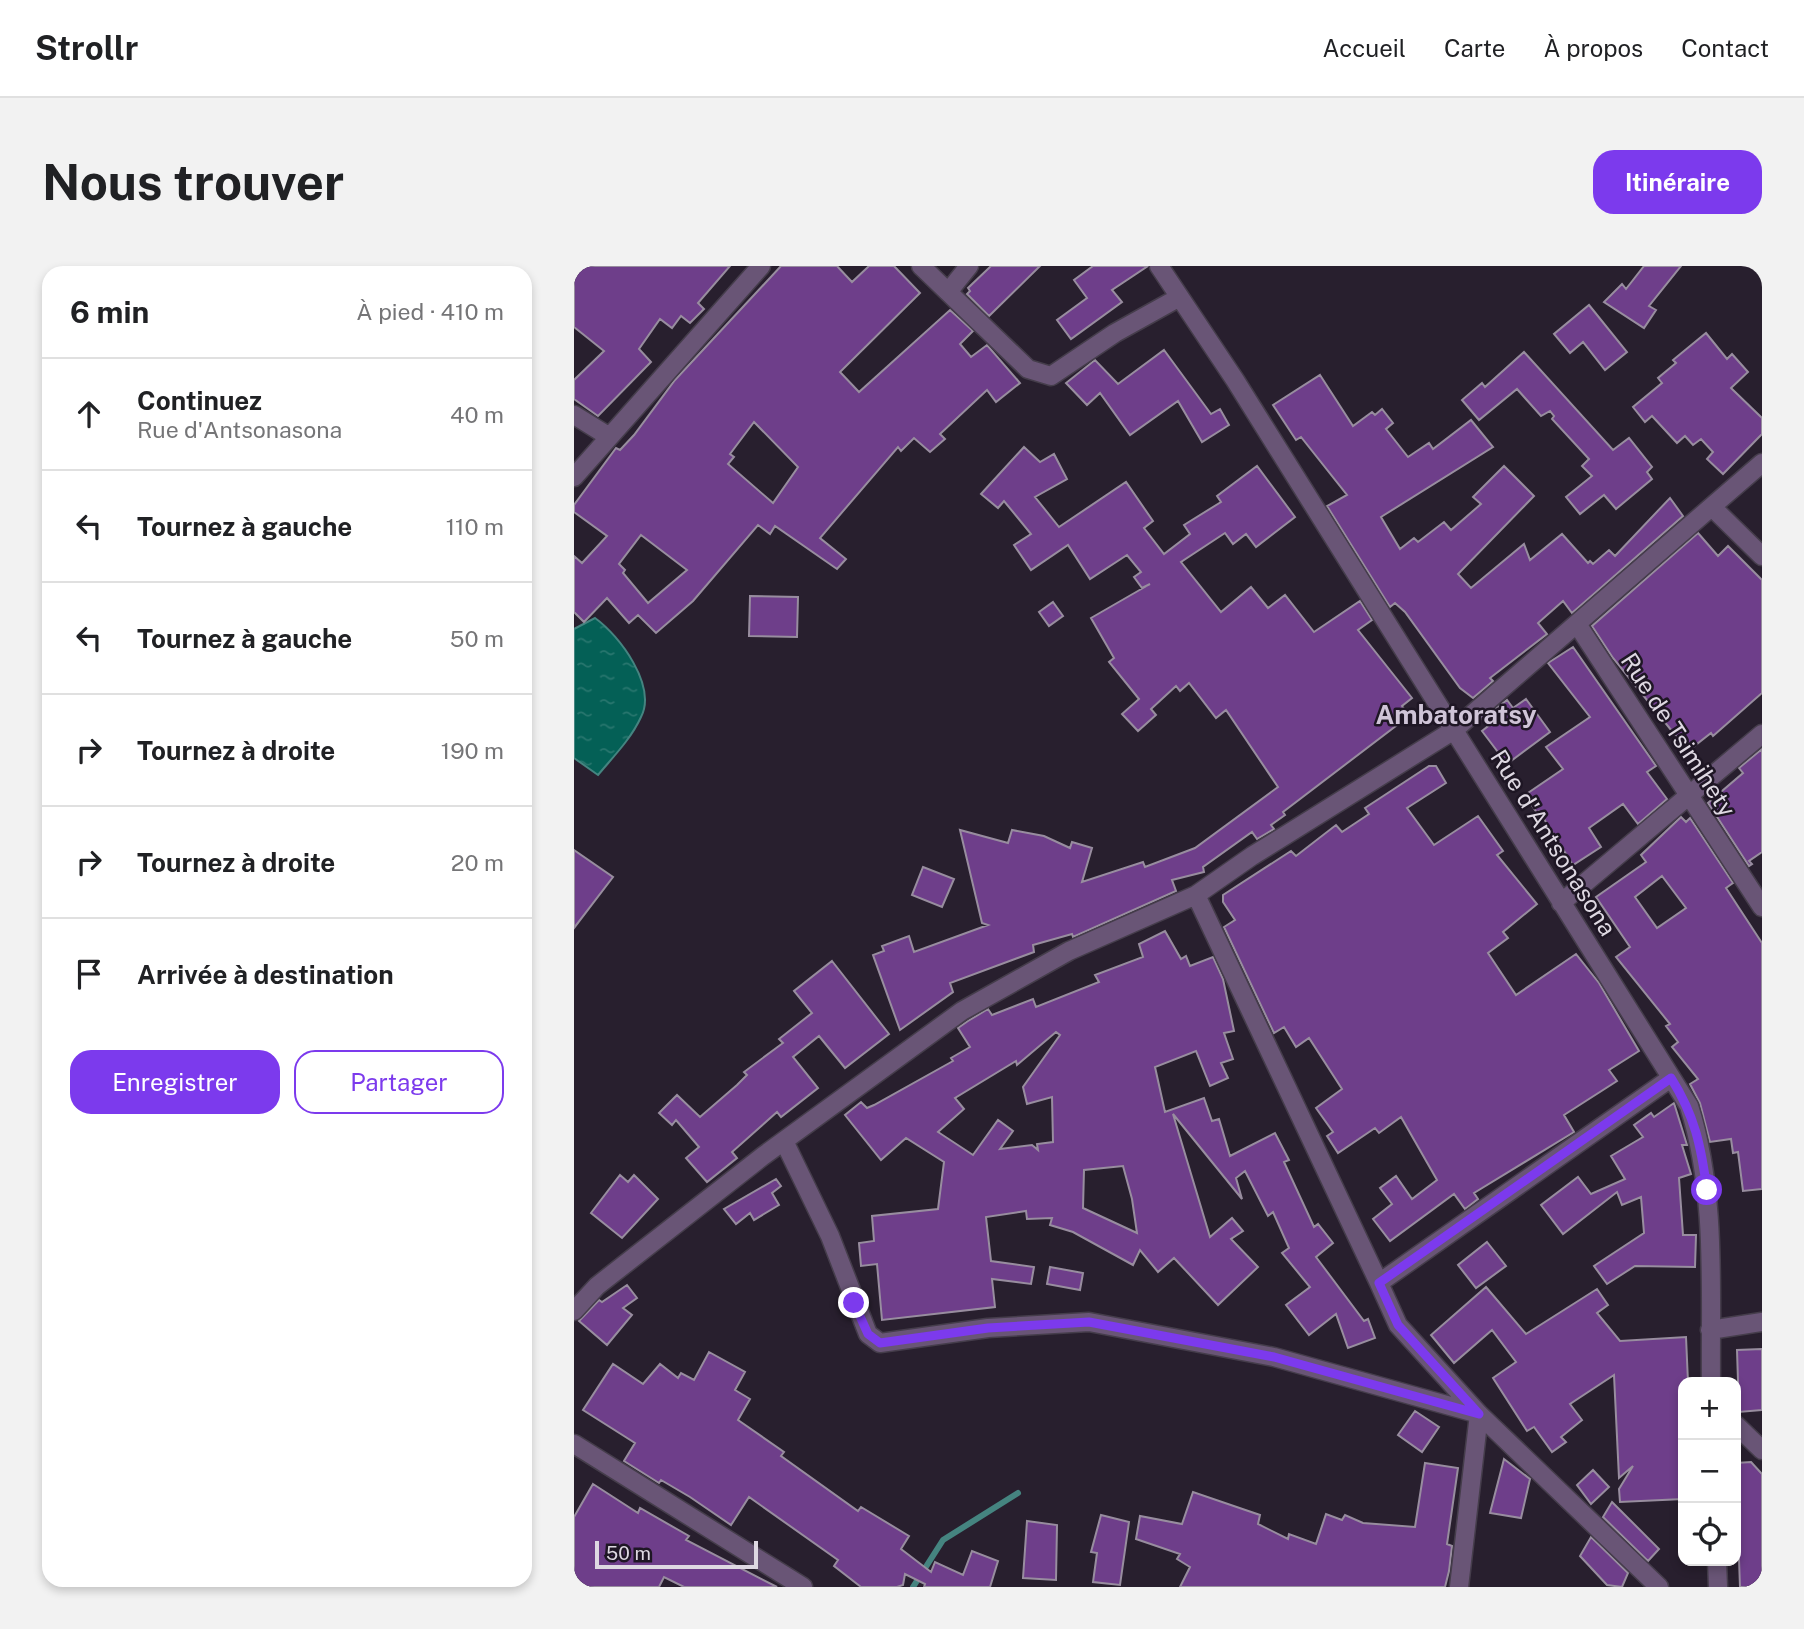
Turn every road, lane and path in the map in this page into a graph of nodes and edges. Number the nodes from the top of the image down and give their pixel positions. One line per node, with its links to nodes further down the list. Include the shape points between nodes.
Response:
1 (761, 266): 8 (street)
2 (922, 266): 5 (street)
3 (969, 266): 5 (street)
4 (1159, 266): 6 (street, Rue d'Antsonasona)
5 (948, 291): 6 (street, via 1028,369 1051,376)
6 (1178, 298): 14 (street, Rue d'Antsonasona, via 1235,380)
7 (574, 415): 8 (street)
8 (608, 436): 10 (street)
9 (1762, 463): 11 (street)
10 (574, 477)
11 (1713, 508): 12 (street); 13 (street)
12 (1762, 556)
13 (1577, 624): 14 (street); 16 (street, Rue de Tsimihety)
14 (1454, 730): 17 (street); 18 (street, Rue d'Antsonasona)
15 (1762, 734): 16 (street)
16 (1689, 795): 18 (street); 19 (street, Rue de Tsimihety)
17 (1196, 895): 21 (street, via 1069,951 962,1011); 22 (street)
18 (1562, 902): 20 (street, Rue d'Antsonasona)
19 (1762, 907)
20 (1671, 1078): 22 (street); 25 (street, Rue d'Antsonasona, via 1689,1106 1700,1140 1707,1190)
21 (784, 1141): 23 (street, via 597,1286); 27 (street, via 830,1236 868,1334 880,1343 988,1328 1089,1322 1274,1357)
22 (1379, 1283): 27 (street, via 1398,1325)
23 (574, 1311)
24 (1762, 1322): 25 (street)
25 (1710, 1329): 26 (street, Rue d'Antsonasona)
26 (1712, 1377)
27 (1479, 1414): 33 (street); 34 (street)
28 (1741, 1430): 30 (street)
29 (574, 1444): 32 (street)
30 (1762, 1450)
31 (1717, 1566): 35 (street)
32 (803, 1587)
33 (1459, 1587)
34 (1660, 1587)
35 (1718, 1587)

